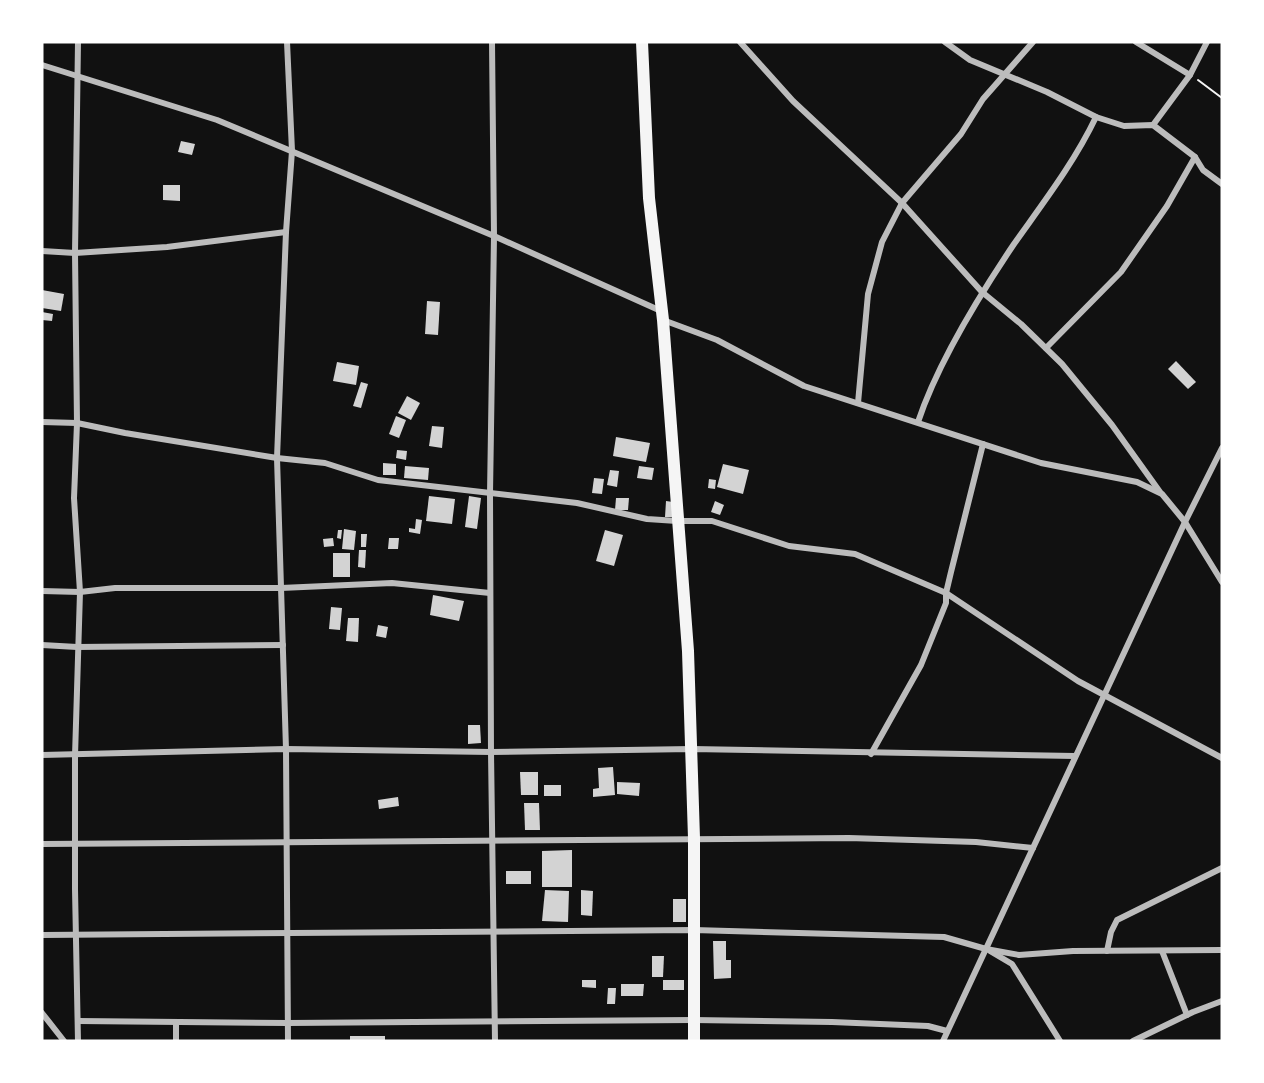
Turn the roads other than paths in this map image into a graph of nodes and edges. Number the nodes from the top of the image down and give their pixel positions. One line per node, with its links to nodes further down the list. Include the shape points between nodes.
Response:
1 (78, 42): 11 (street)
2 (287, 42): 16 (street)
3 (492, 42): 21 (street)
4 (642, 42): 25 (main road, via 649,198)
5 (740, 42): 19 (street, via 793,101)
6 (945, 42): 12 (street, via 970,60)
7 (1033, 42): 12 (street)
8 (1136, 42): 13 (street)
9 (1208, 42): 13 (street)
10 (42, 66): 11 (street)
11 (78, 75): 16 (street, via 217,120); 23 (street)
12 (1005, 75): 14 (street); 19 (street, via 983,99 961,135)
13 (1190, 75): 15 (street)
14 (1096, 117): 15 (street, via 1124,126); 24 (street, via 1081,149)
15 (1154, 124): 17 (street)
16 (292, 151): 20 (street); 21 (street)
17 (1195, 157): 18 (street, via 1203,170); 26 (street, via 1167,206 1120,272)
18 (1222, 184)
19 (902, 203): 24 (street); 27 (street, via 882,242 868,294)
20 (286, 232): 23 (street, via 167,247); 33 (street)
21 (494, 236): 25 (street); 34 (street)
22 (42, 251): 23 (street)
23 (75, 253): 30 (street)
24 (982, 292): 26 (street); 29 (street, via 928,393)
25 (662, 315): 27 (street, via 804,386); 36 (main road)
26 (1046, 348): 35 (street, via 1112,425)
27 (858, 402): 29 (street)
28 (42, 422): 30 (street)
29 (918, 422): 31 (street)
30 (77, 423): 33 (street); 41 (street, via 74,498)
31 (983, 444): 35 (street, via 1041,463 1137,482); 43 (street)
32 (1222, 448): 37 (street)
33 (277, 458): 34 (street, via 325,463 378,480); 39 (street)
34 (490, 494): 36 (street, via 577,503 646,519); 42 (street)
35 (1162, 494): 37 (street)
36 (678, 521): 43 (street, via 712,521 789,546 855,554); 49 (main road)
37 (1185, 522): 38 (street); 47 (street)
38 (1222, 582)
39 (281, 588): 41 (street, via 115,588); 42 (street, via 392,583); 45 (street)
40 (42, 591): 41 (street)
41 (80, 592): 46 (street)
42 (490, 593): 50 (street)
43 (946, 593): 47 (street); 51 (street, via 946,603 921,665)
44 (42, 645): 46 (street)
45 (283, 645): 46 (street); 48 (street)
46 (77, 646): 53 (street)
47 (1104, 695): 54 (street); 55 (street)
48 (286, 749): 50 (street); 53 (street); 58 (street)
49 (692, 749): 50 (street); 51 (street); 56 (main road)
50 (491, 752): 57 (street)
51 (872, 754): 54 (street)
52 (42, 755): 53 (street)
53 (75, 756): 59 (street)
54 (1075, 756): 61 (street)
55 (1222, 758)
56 (694, 838): 57 (street); 61 (street, via 976,842); 63 (main road)
57 (492, 841): 58 (street); 64 (street)
58 (286, 842): 59 (street); 65 (street)
59 (75, 843): 60 (street); 67 (street)
60 (42, 844)
61 (1033, 848): 68 (street)
62 (1222, 868): 70 (street, via 1117,920)
63 (693, 930): 64 (street); 68 (street, via 944,937); 75 (main road)
64 (494, 931): 65 (street); 77 (street)
65 (286, 933): 67 (street); 80 (street)
66 (42, 935): 67 (street)
67 (76, 935): 76 (street)
68 (986, 949): 70 (street, via 1019,955); 82 (street); 90 (street, via 1012,964)
69 (1222, 950): 71 (street)
70 (1107, 951): 71 (street)
71 (1162, 951): 74 (street)
72 (1222, 1001): 74 (street)
73 (42, 1013): 78 (street)
74 (1187, 1015): 91 (street)
75 (693, 1020): 77 (street); 82 (street, via 928,1026); 88 (main road)
76 (78, 1021): 79 (street); 84 (street)
77 (495, 1021): 80 (street); 87 (street)
78 (48, 1022): 81 (street); 83 (street)
79 (176, 1022): 80 (street); 85 (street)
80 (288, 1023): 86 (street)
81 (42, 1027)
82 (947, 1031): 89 (street)
83 (64, 1041)
84 (78, 1041)
85 (176, 1041)
86 (288, 1041)
87 (495, 1041)
88 (694, 1041)
89 (943, 1041)
90 (1060, 1041)
91 (1133, 1041)

